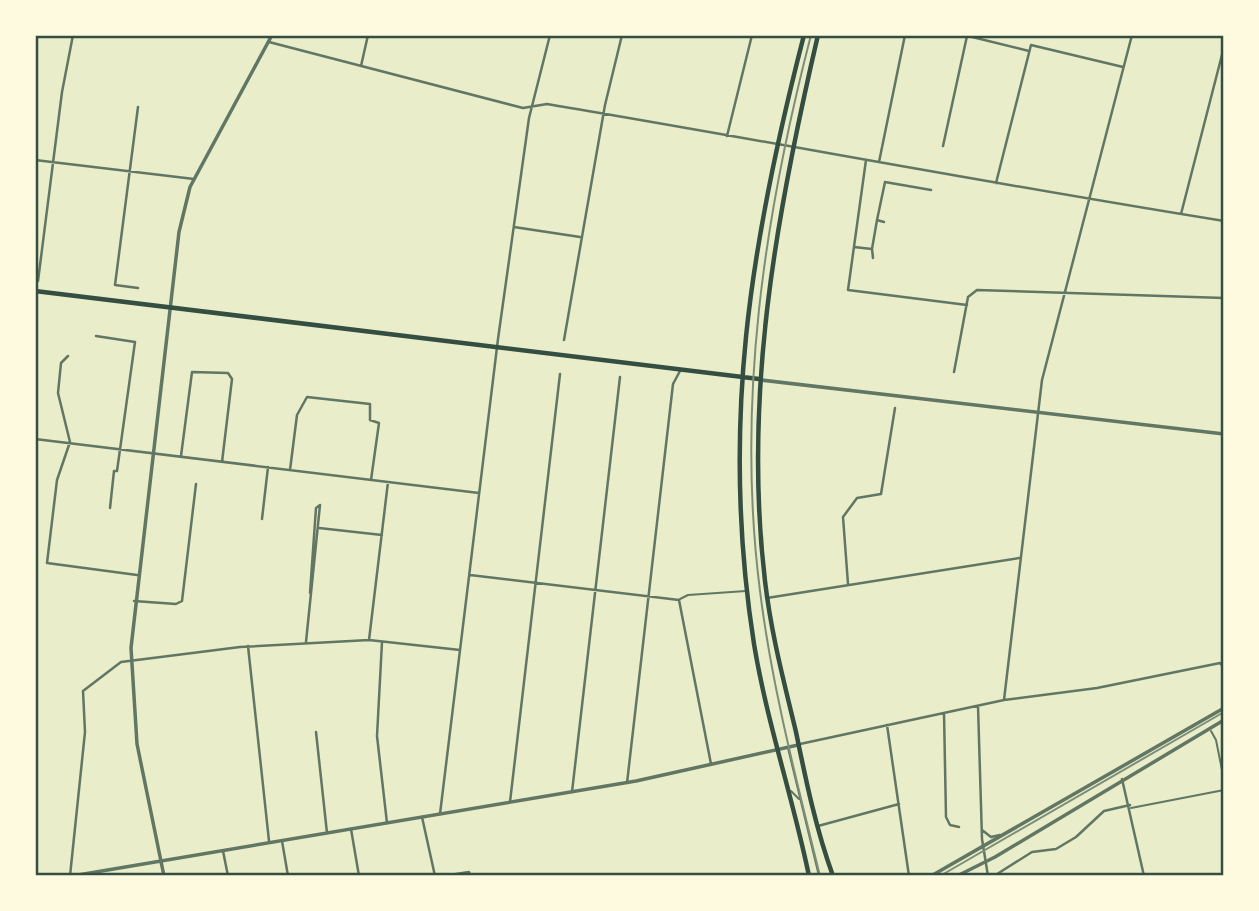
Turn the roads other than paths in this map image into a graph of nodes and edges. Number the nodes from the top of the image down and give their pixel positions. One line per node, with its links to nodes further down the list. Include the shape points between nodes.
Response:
1 (73, 35): 26 (street)
2 (272, 35): 12 (street)
3 (368, 35): 15 (street)
4 (550, 35): 17 (street)
5 (622, 35): 19 (street)
6 (752, 35): 20 (street)
7 (804, 35): 21 (main road)
8 (818, 35): 23 (main road)
9 (905, 35): 27 (street)
10 (965, 35): 14 (street); 22 (street)
11 (1132, 35): 16 (street)
12 (269, 42): 15 (street); 29 (street)
13 (1224, 47): 33 (street)
14 (1028, 51): 16 (street, via 1035,44); 30 (street)
15 (361, 67): 17 (street, via 523,108)
16 (1123, 67): 32 (street)
17 (533, 105): 19 (street); 37 (street)
18 (138, 107): 28 (street)
19 (604, 114): 20 (street); 38 (street)
20 (727, 136): 21 (street)
21 (777, 144): 23 (street); 59 (main road)
22 (943, 146)
23 (792, 147): 25 (street); 60 (main road, via 771,268)
24 (35, 160): 26 (street)
25 (866, 160): 27 (street); 39 (street)
26 (55, 162): 28 (street); 42 (street)
27 (879, 162): 30 (street)
28 (129, 172): 29 (street); 43 (street, via 115,285)
29 (194, 179): 48 (street, via 181,215)
30 (996, 183): 32 (street)
31 (931, 190): 34 (street, via 885,182)
32 (1088, 201): 33 (street); 45 (street)
33 (1181, 214): 35 (street)
34 (877, 220): 36 (street); 40 (street)
35 (1224, 221)
36 (884, 222)
37 (514, 227): 38 (street); 53 (street)
38 (581, 237): 51 (street)
39 (854, 247): 40 (street); 47 (street, via 848,290)
40 (872, 249): 41 (street)
41 (873, 258)
42 (38, 281)
43 (138, 288)
44 (35, 291): 48 (main road)
45 (1063, 293): 46 (street); 47 (street, via 977,289 970,293); 62 (street)
46 (1224, 298)
47 (967, 305): 56 (street)
48 (170, 307): 53 (main road); 67 (street)
49 (136, 335): 52 (street)
50 (96, 336): 52 (street)
51 (564, 340)
52 (135, 342): 66 (street)
53 (497, 347): 55 (main road); 75 (street)
54 (68, 356): 65 (street, via 61,363 58,393)
55 (682, 370): 59 (main road); 89 (street, via 673,382)
56 (954, 372)
57 (560, 374): 84 (street)
58 (620, 377): 86 (street)
59 (741, 377): 60 (main road); 87 (main road, via 738,468)
60 (759, 379): 62 (street); 90 (main road, via 758,492)
61 (895, 408): 85 (street, via 881,495 857,498 843,517)
62 (1037, 412): 63 (street); 81 (street)
63 (1224, 434)
64 (35, 439): 65 (street)
65 (70, 442): 66 (street); 82 (street, via 57,480 47,563)
66 (120, 449): 67 (street); 76 (street)
67 (152, 453): 68 (street); 82 (street)
68 (181, 456): 69 (street); 69 (street, via 192,372 228,373 232,379)
69 (222, 462): 70 (street)
70 (268, 467): 71 (street); 77 (street)
71 (290, 470): 72 (street); 72 (street, via 298,415 307,397 363,402 370,404 370,420 379,423)
72 (371, 480): 73 (street)
73 (388, 482): 75 (street); 80 (street)
74 (196, 484): 92 (street, via 181,602)
75 (479, 493): 83 (street)
76 (110, 508)
77 (262, 519)
78 (320, 528): 79 (street); 79 (street, via 322,505 317,505); 80 (street); 88 (street)
79 (314, 529): 88 (street)
80 (382, 535): 93 (street)
81 (1021, 558): 85 (street); 100 (street)
82 (137, 575): 92 (street)
83 (470, 575): 84 (street); 97 (street)
84 (536, 582): 86 (street); 119 (street)
85 (848, 584): 90 (street)
86 (596, 589): 89 (street); 117 (street)
87 (747, 591): 91 (lane, via 688,595); 110 (main road)
88 (310, 593): 94 (street)
89 (648, 596): 91 (street); 114 (street)
90 (767, 598): 108 (main road)
91 (679, 600): 111 (street)
92 (134, 601): 98 (street)
93 (369, 640): 94 (street); 95 (street)
94 (306, 642): 96 (street)
95 (382, 642): 97 (street); 124 (street, via 377,736)
96 (248, 646): 98 (street); 132 (street)
97 (460, 650): 122 (street)
98 (131, 660): 137 (street, via 137,744); 139 (street, via 121,662 83,690 85,732)
99 (1224, 668): 100 (street, via 1220,663 1097,688)
100 (1004, 700): 101 (street)
101 (978, 706): 103 (street); 128 (street)
102 (1224, 708): 130 (street)
103 (944, 713): 105 (street); 126 (street, via 946,820)
104 (1224, 720): 106 (street)
105 (887, 725): 108 (street); 120 (street)
106 (1210, 728): 112 (street); 113 (lane)
107 (316, 733): 129 (street)
108 (798, 745): 109 (street); 125 (main road)
109 (788, 747): 110 (street); 118 (lane)
110 (777, 750): 111 (street); 115 (main road)
111 (711, 765): 114 (street)
112 (1122, 779): 121 (street); 138 (street)
113 (1224, 780)
114 (627, 783): 117 (street)
115 (785, 785): 118 (lane); 147 (main road)
116 (1224, 790): 121 (lane)
117 (572, 792): 119 (street)
118 (801, 801): 148 (lane)
119 (510, 802): 122 (street)
120 (899, 804): 125 (street); 150 (street)
121 (1130, 807): 154 (street, via 1104,811 1056,849 1032,852); 155 (street)
122 (440, 814): 123 (street)
123 (422, 817): 124 (street); 144 (street)
124 (387, 823): 127 (street)
125 (817, 826): 149 (main road)
126 (959, 827)
127 (351, 829): 129 (street); 143 (street)
128 (982, 830): 130 (street, via 991,837); 134 (street)
129 (327, 833): 131 (street)
130 (1004, 834): 134 (street)
131 (282, 841): 132 (street); 142 (street)
132 (269, 843): 135 (street)
133 (1224, 845): 136 (lane)
134 (983, 846): 138 (street); 151 (street)
135 (223, 850): 137 (street); 141 (street)
136 (1224, 853)
137 (161, 861): 139 (street); 140 (street)
138 (985, 863): 152 (street); 153 (street)
139 (71, 876)
140 (164, 876)
141 (228, 876)
142 (288, 876)
143 (359, 876)
144 (435, 876)
145 (443, 876): 146 (street, via 469,872)
146 (471, 876)
147 (809, 876)
148 (819, 876)
149 (833, 876)
150 (909, 876)
151 (930, 876)
152 (957, 876)
153 (988, 876)
154 (994, 876)
155 (1144, 876)

